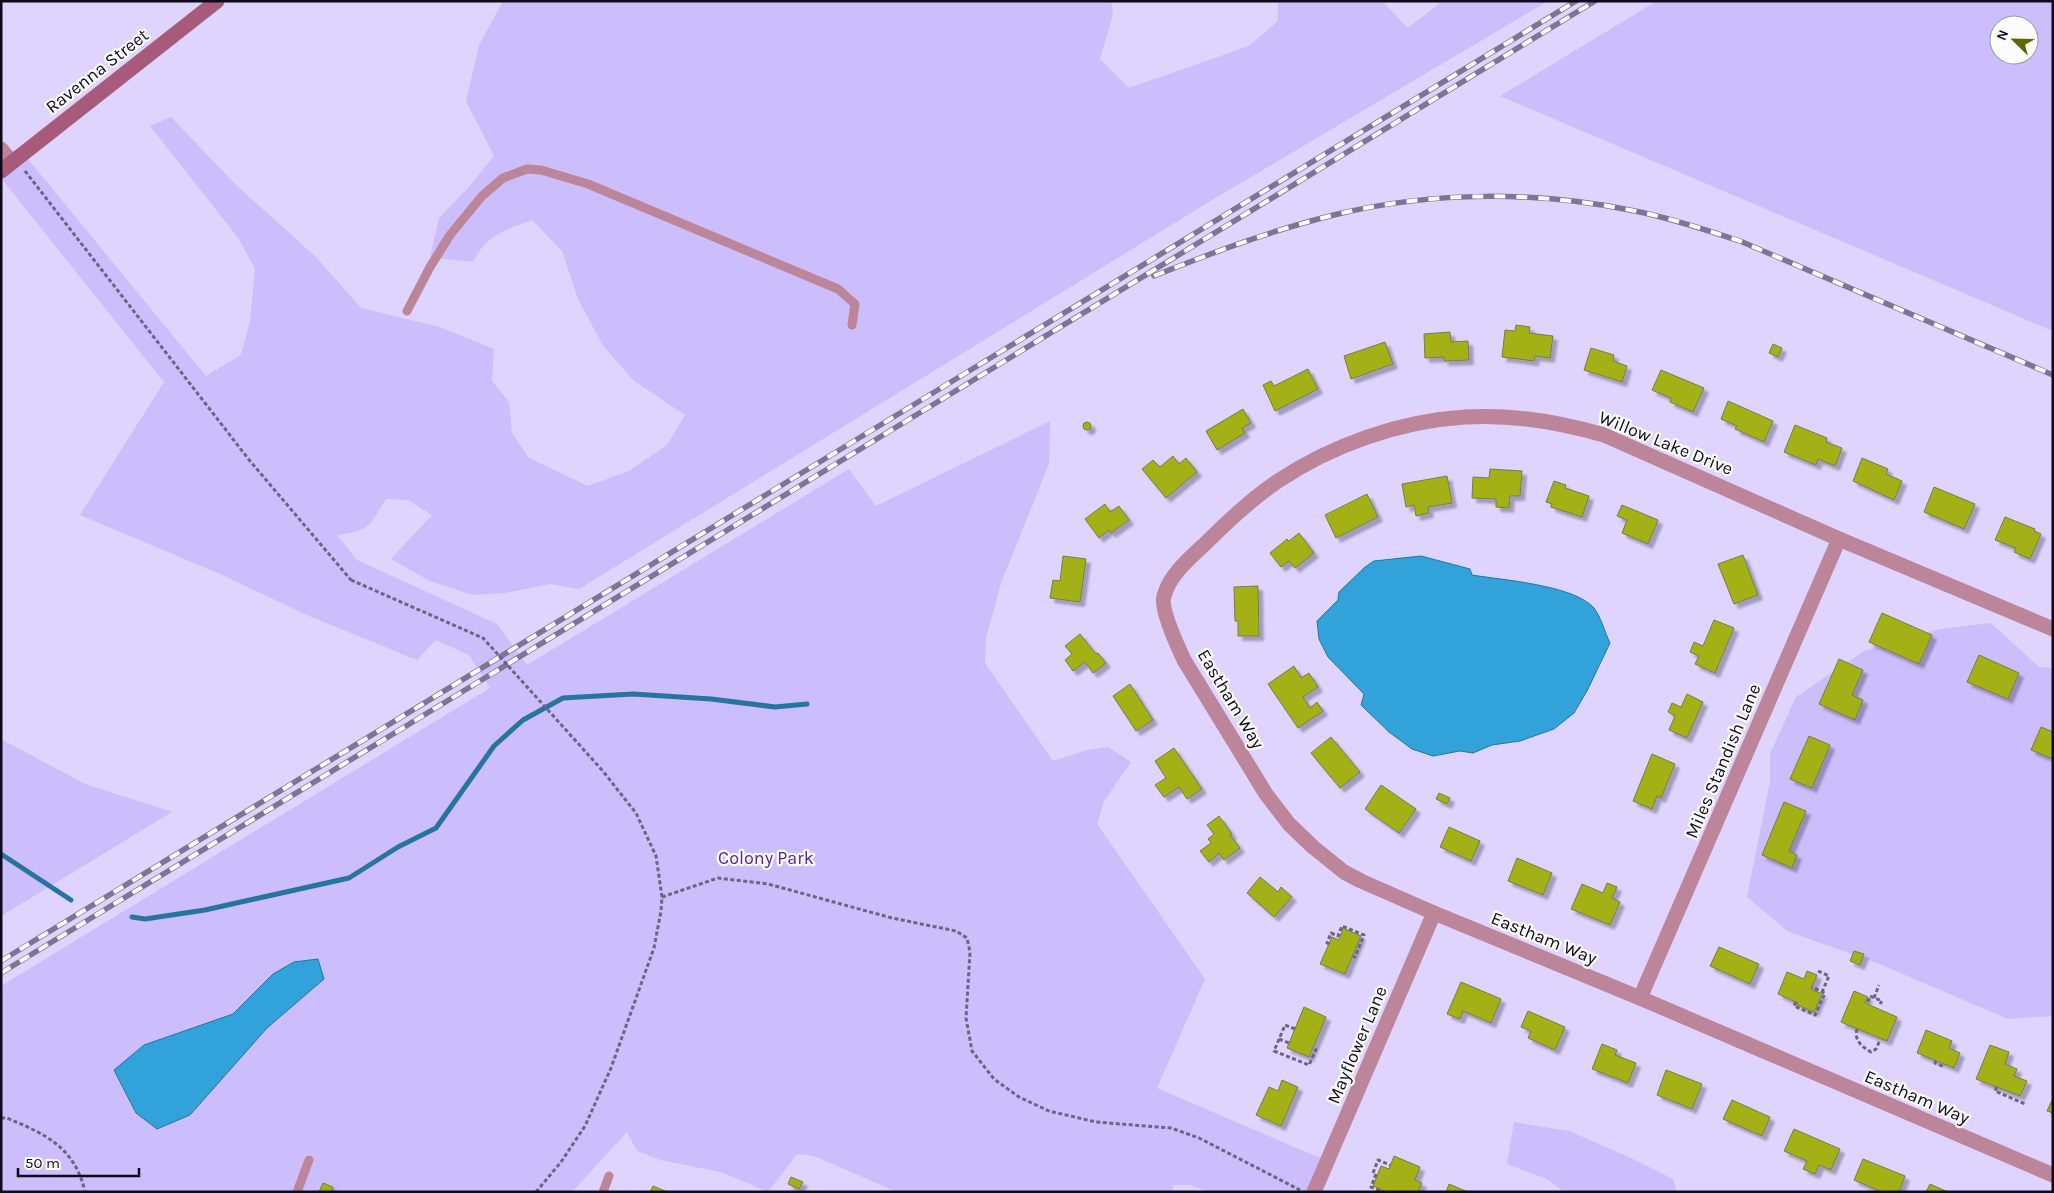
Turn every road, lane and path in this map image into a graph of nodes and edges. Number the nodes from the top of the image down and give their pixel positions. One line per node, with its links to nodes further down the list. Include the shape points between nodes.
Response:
1 (217, 1): 3 (street, Ravenna Street)
2 (1, 149): 3 (street)
3 (12, 166): 9 (path, bridge, via 26,172 250,461 351,580 483,638 602,770 636,813 656,856)
4 (407, 311): 5 (lane, via 450,234 476,202 503,178 527,169 588,184 838,289 855,304)
5 (852, 325)
6 (1840, 539): 7 (street, Willow Lake Drive, via 1604,435 1524,418 1466,417 1418,423 1329,452 1278,481 1232,517); 8 (street, Willow Lake Drive); 17 (street, Miles Standish Lane)
7 (1170, 582): 10 (street, Eastham Way, via 1163,598 1173,637 1266,794 1313,847 1344,872)
8 (2053, 629)
9 (662, 897): 37 (path, via 718,878 768,884 892,918 956,931 967,938 970,952 966,1018 972,1051 994,1079 1019,1097 1049,1111 1096,1122 1171,1128 1199,1138); 40 (path, via 654,948 611,1068 586,1126)
10 (1434, 913): 17 (street, Eastham Way); 37 (street, Mayflower Lane)
11 (1329, 944): 12 (path, via 1331,933 1338,936 1342,926 1364,935 1355,957)
12 (1352, 956)
13 (1818, 971): 16 (path, via 1829,976)
14 (1879, 985): 18 (path)
15 (1812, 988): 16 (path)
16 (1822, 992): 19 (path, via 1815,1015 1794,1006)
17 (1640, 998): 35 (street, Eastham Way)
18 (1874, 998): 20 (path, via 1870,996); 21 (path, via 1882,1001)
19 (1796, 1002)
20 (1868, 1002)
21 (1880, 1004)
22 (1295, 1029): 24 (path, via 1285,1025)
23 (1857, 1029): 25 (path, via 1856,1039 1871,1052)
24 (1279, 1039): 26 (path); 27 (path, via 1274,1051 1309,1066)
25 (1880, 1040)
26 (1289, 1043)
27 (1316, 1047)
28 (1936, 1061): 29 (path)
29 (1946, 1068)
30 (1996, 1087): 31 (path, via 1995,1091)
31 (2025, 1104)
32 (1, 1118): 38 (path, via 40,1132 68,1155 81,1174)
33 (309, 1160): 39 (lane)
34 (1390, 1165): 42 (path, via 1378,1160 1371,1187)
35 (2053, 1175)
36 (610, 1176): 41 (lane)
37 (1307, 1191)
38 (85, 1192)
39 (297, 1192)
40 (536, 1192)
41 (603, 1192)
42 (1383, 1192)

